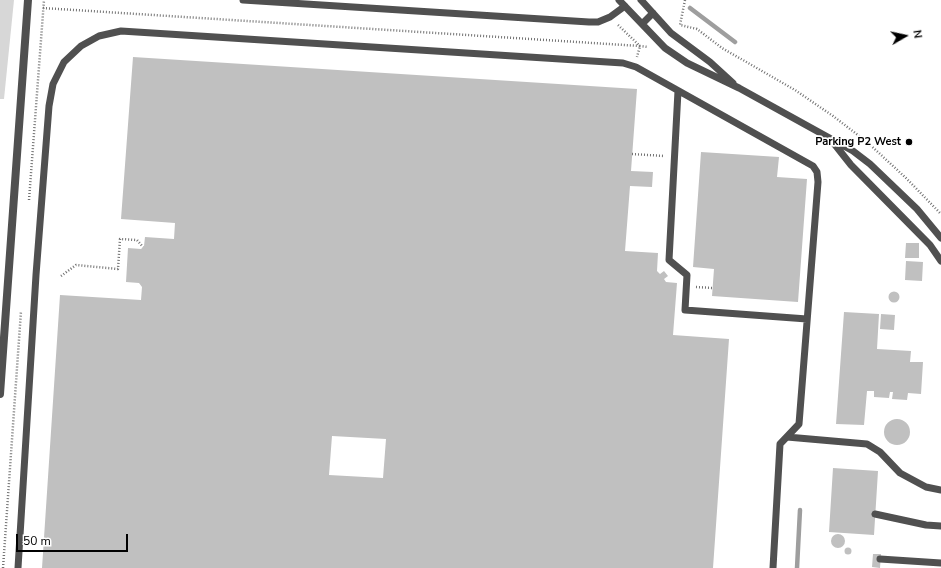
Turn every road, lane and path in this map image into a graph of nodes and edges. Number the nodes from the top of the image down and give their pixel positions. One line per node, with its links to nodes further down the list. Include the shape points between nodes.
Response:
1 (28, 0): 27 (street)
2 (243, 0): 6 (lane, via 593,22 610,17)
3 (619, 0): 6 (lane)
4 (641, 0): 8 (lane)
5 (685, 0): 19 (path, via 680,26 697,29 722,48 795,90 833,116 867,142)
6 (625, 6): 10 (lane)
7 (43, 8): 11 (path)
8 (653, 13): 10 (lane); 14 (lane, via 671,33)
9 (615, 22): 11 (path)
10 (642, 24): 14 (lane, via 666,48 687,63)
11 (640, 46): 12 (path); 13 (path)
12 (656, 47)
13 (637, 58)
14 (739, 88): 16 (lane)
15 (678, 91): 26 (lane, via 813,166 817,172); 26 (lane, via 669,260 687,275 685,310); 35 (lane, via 636,67 623,63 121,31 99,36 81,46 64,62 53,84 49,106)
16 (830, 137): 20 (lane, via 870,164 917,209); 22 (lane, via 851,165 930,245)
17 (632, 154): 18 (path)
18 (668, 156)
19 (941, 214)
20 (941, 238)
21 (143, 247): 23 (path, via 137,240 120,239 118,269 76,265)
22 (941, 261)
23 (61, 276)
24 (691, 286): 25 (path)
25 (713, 288)
26 (807, 319): 28 (lane, via 799,424)
27 (0, 394)
28 (787, 437): 29 (lane, via 867,444 880,452 900,473 926,487); 36 (lane, via 780,444)
29 (941, 490)
30 (875, 514): 31 (lane)
31 (941, 526)
32 (880, 559): 33 (lane)
33 (933, 563): 34 (lane); 37 (lane)
34 (941, 563)
35 (18, 568)
36 (773, 568)
37 (927, 568)

